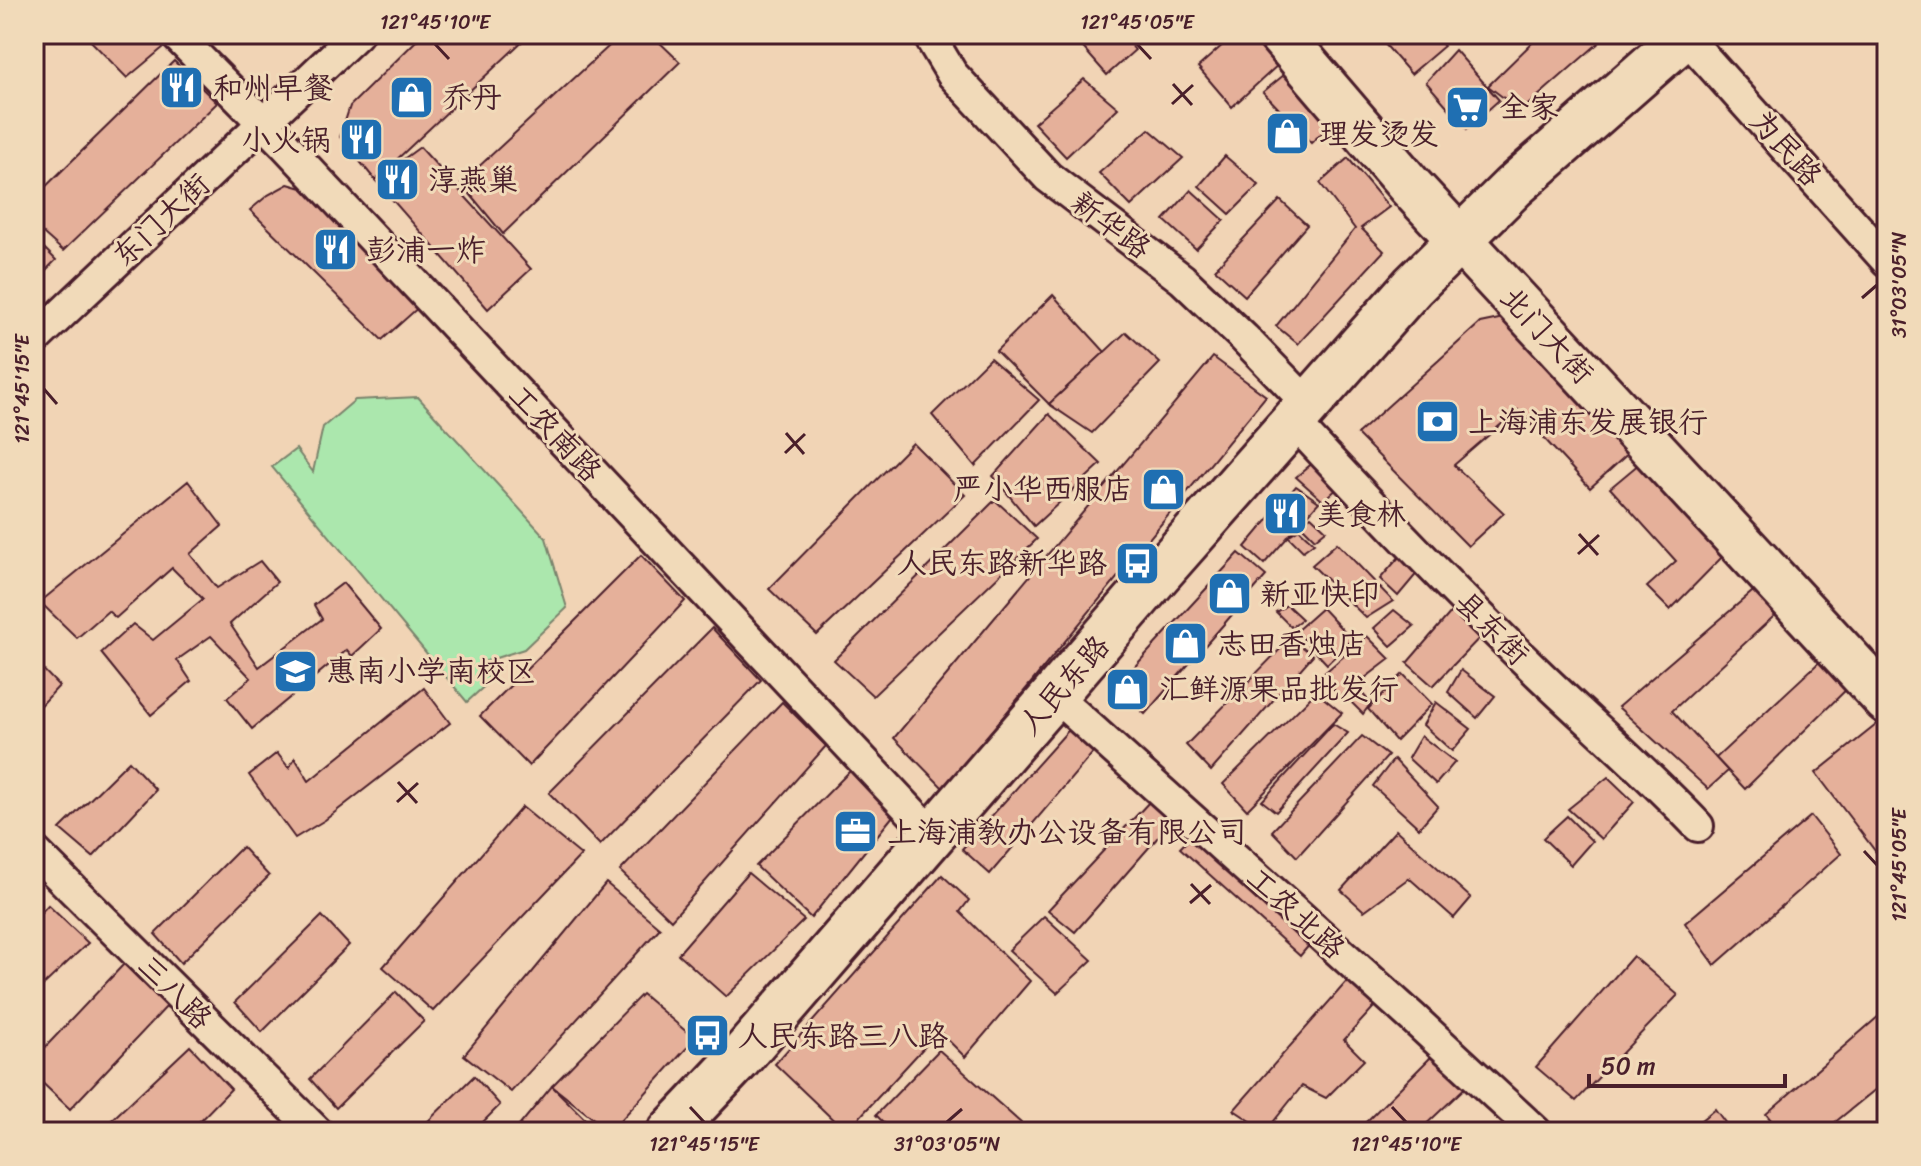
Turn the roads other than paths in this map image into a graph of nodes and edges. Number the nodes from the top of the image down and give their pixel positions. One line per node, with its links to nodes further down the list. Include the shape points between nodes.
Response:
1 (175, 34): 6 (street, 工农南路)
2 (357, 34): 6 (street, 东门大街)
3 (1280, 34): 7 (street, 北门大街)
4 (930, 35): 10 (street, 新华路, via 952,74 1048,177 1182,279 1244,338)
5 (1686, 35): 7 (street, 人民东路); 8 (street, 为民路)
6 (262, 124): 9 (street, 东门大街); 14 (street, 工农南路)
7 (1458, 239): 10 (street, 人民东路); 12 (street, 北门大街)
8 (1887, 261)
9 (34, 340)
10 (1302, 413): 11 (street, 人民东路); 13 (street, 县东街, via 1442,579)
11 (1055, 696): 14 (street, 人民东路); 18 (street, 工农北路)
12 (1887, 701)
13 (1698, 826)
14 (933, 835): 17 (street, 人民东路)
15 (34, 851): 16 (street, 三八路)
16 (317, 1132)
17 (670, 1132)
18 (1536, 1132)

